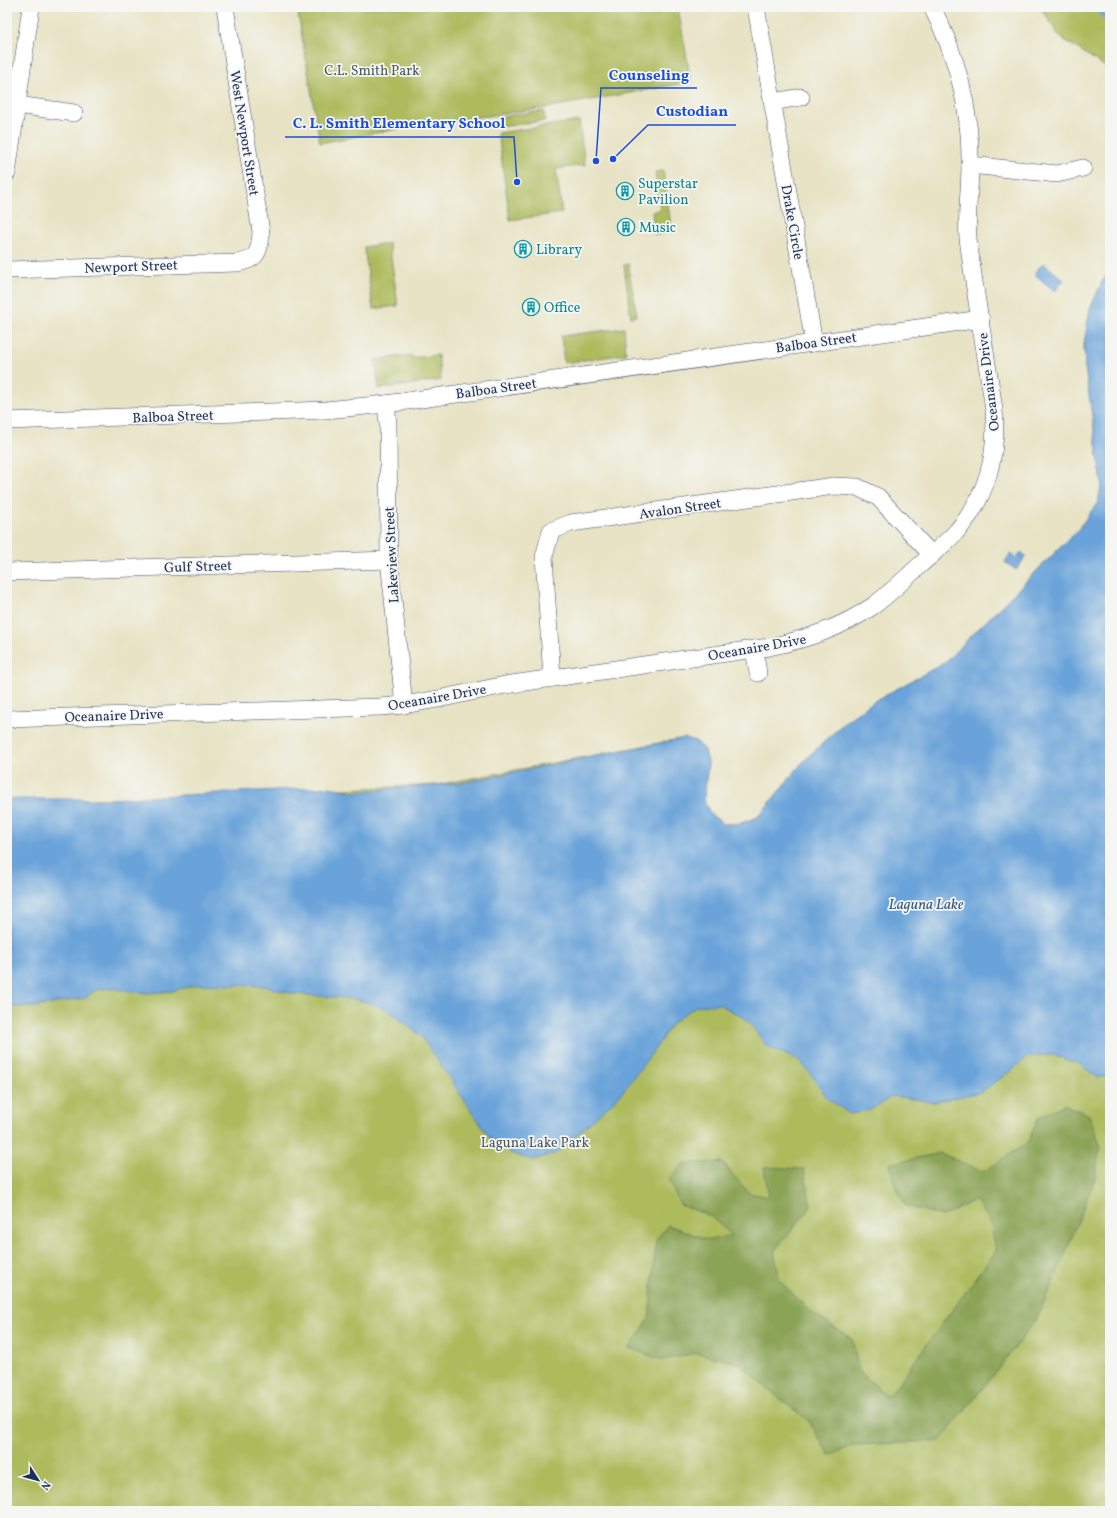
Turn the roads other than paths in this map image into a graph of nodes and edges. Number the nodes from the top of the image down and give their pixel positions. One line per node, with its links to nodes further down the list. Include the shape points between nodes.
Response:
1 (31, 7): 7 (street)
2 (225, 7): 12 (street, West Newport Street, via 261,232)
3 (756, 7): 6 (street, Drake Circle)
4 (932, 7): 9 (street, Oceanaire Drive, via 951,49 960,82 967,115)
5 (801, 97): 6 (street)
6 (773, 102): 15 (street, Drake Circle)
7 (17, 105): 8 (street); 11 (street)
8 (74, 113)
9 (970, 165): 10 (street, via 1057,174); 14 (street, Oceanaire Drive, via 968,237)
10 (1083, 168)
11 (7, 173)
12 (254, 258): 13 (street, Newport Street, via 237,264)
13 (7, 270)
14 (981, 319): 15 (street, Balboa Street); 18 (street, Oceanaire Drive, via 995,424 992,460 974,507 957,530)
15 (814, 343): 16 (street, Balboa Street)
16 (386, 404): 17 (street, Balboa Street, via 326,410); 19 (street, Lakeview Street)
17 (7, 421)
18 (932, 555): 21 (street, Oceanaire Drive, via 874,605 849,620 797,641); 23 (street, Avalon Street, via 878,497 857,487 834,486 571,523 551,531 544,557)
19 (389, 560): 20 (street, Gulf Street); 24 (street, Lakeview Street)
20 (7, 572)
21 (754, 649): 22 (street); 23 (street, Oceanaire Drive)
22 (758, 673)
23 (552, 678): 24 (street, Oceanaire Drive)
24 (404, 705): 25 (street, Oceanaire Drive)
25 (7, 719)

